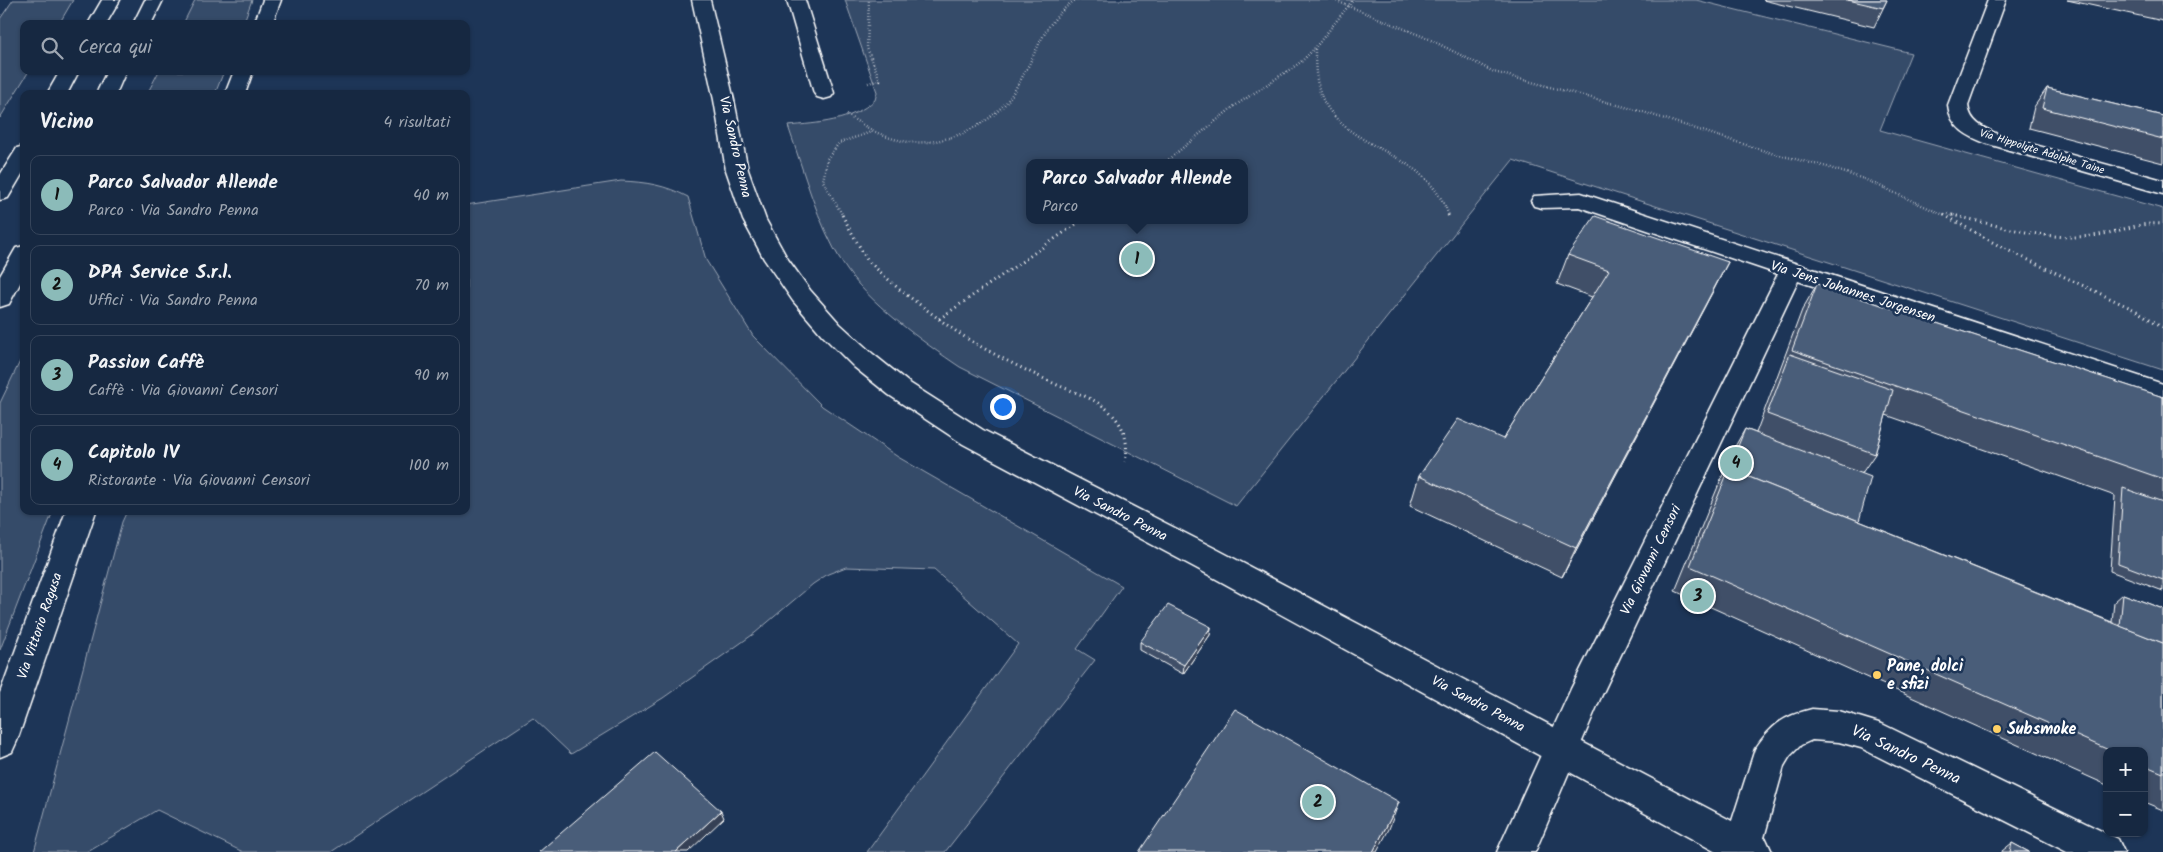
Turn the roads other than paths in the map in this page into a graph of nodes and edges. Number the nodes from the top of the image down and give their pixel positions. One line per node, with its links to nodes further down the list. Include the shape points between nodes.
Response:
1 (111, 0): 7 (main road)
2 (154, 0): 8 (main road)
3 (272, 0): 9 (main road)
4 (701, 0): 27 (main road, Via Sandro Penna, via 739,178 753,216 796,287 847,346 874,370 907,396 973,437)
5 (796, 0): 16 (main road)
6 (1997, 0): 18 (main road, Via Hippolyte Adolphe Taine, via 1958,105 1957,114 1964,123 1995,140)
7 (99, 20)
8 (144, 20)
9 (264, 20)
10 (68, 75): 13 (main road)
11 (115, 75): 14 (main road)
12 (242, 75): 15 (main road)
13 (59, 90)
14 (108, 90)
15 (237, 90)
16 (824, 93)
17 (20, 159): 19 (main road)
18 (2163, 187)
19 (0, 193)
20 (1542, 201): 22 (main road, Via Jens Johannes Jorgensen, via 1581,200)
21 (20, 261): 23 (main road)
22 (1791, 271): 24 (main road, Via Jens Johannes Jorgensen); 27 (main road, Via Giovanni Censori)
23 (0, 299)
24 (2163, 394)
25 (80, 515): 26 (main road, Via Vittorio Ragusa)
26 (0, 741)
27 (1561, 749): 28 (main road, Via Sandro Penna); 29 (main road, Via Giovanni Censori)
28 (1746, 850): 30 (main road, Via Sandro Penna, via 1768,760 1775,746 1792,730 1812,723 1839,725 1870,735)
29 (1516, 852)
30 (2105, 852)

